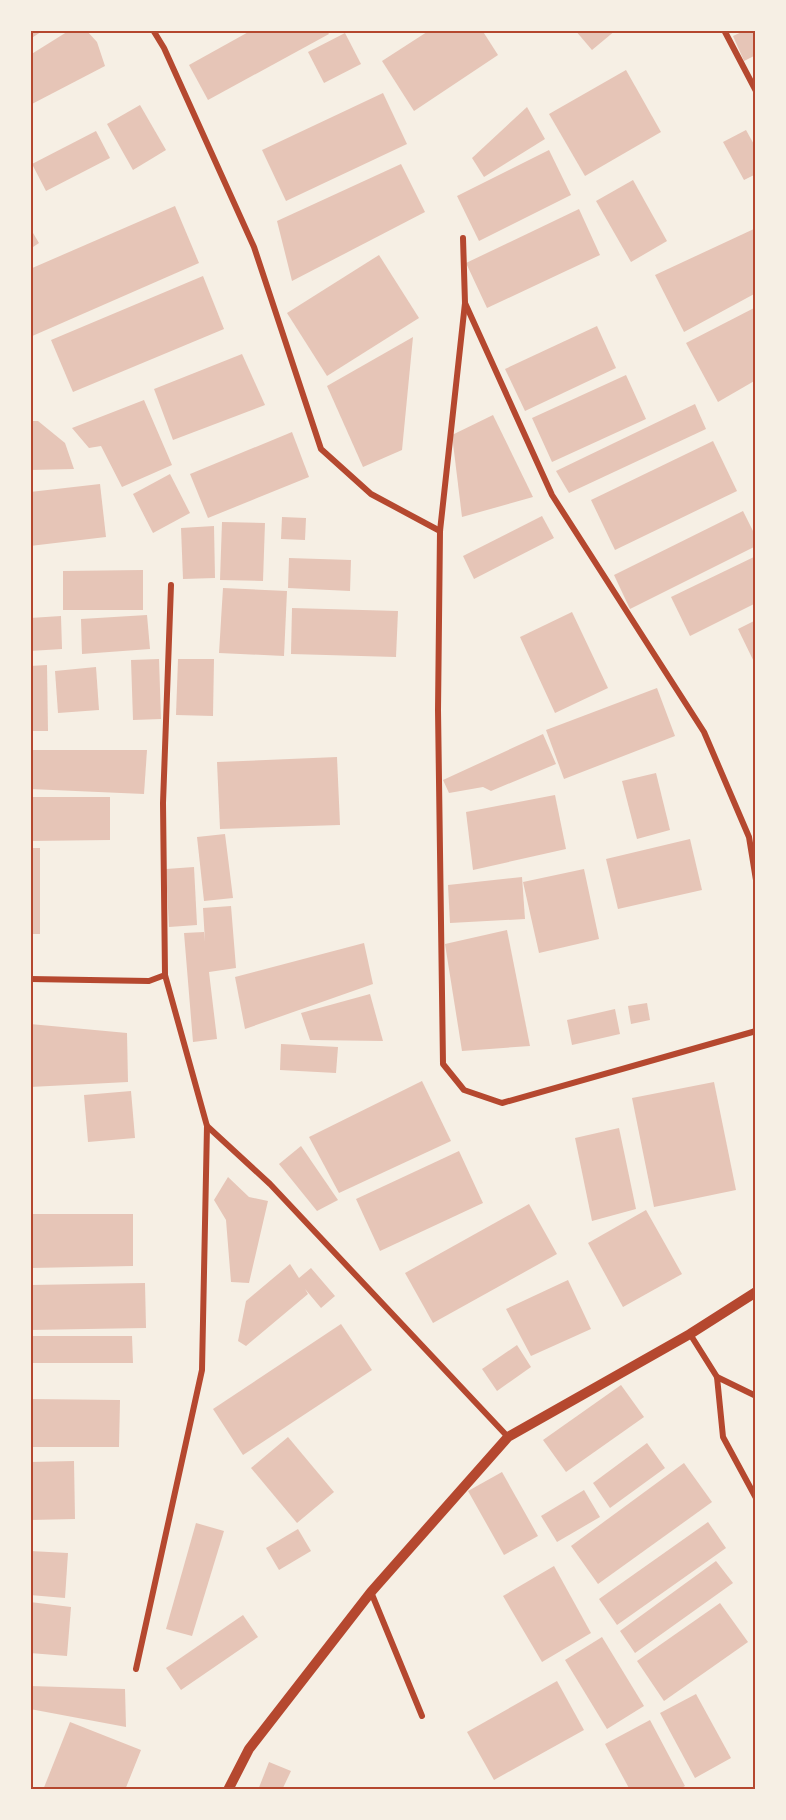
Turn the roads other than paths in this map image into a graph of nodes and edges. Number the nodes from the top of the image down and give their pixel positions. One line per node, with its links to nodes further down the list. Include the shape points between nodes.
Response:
1 (153, 30): 6 (street, via 254,246 321,448 371,494)
2 (724, 30): 3 (street)
3 (756, 91)
4 (463, 238): 5 (street)
5 (465, 303): 6 (street); 8 (street, via 552,495 704,732 749,837)
6 (440, 531): 11 (street, via 438,710 443,1064 464,1090 502,1103)
7 (171, 585): 9 (street, via 163,803)
8 (756, 880)
9 (165, 975): 10 (street, via 149,981); 12 (street)
10 (30, 979)
11 (756, 1031)
12 (207, 1126): 17 (street, via 270,1184); 20 (street, via 202,1370)
13 (756, 1292): 14 (street)
14 (690, 1334): 15 (street); 17 (street)
15 (717, 1377): 16 (street); 18 (street, via 723,1437)
16 (756, 1396)
17 (508, 1437): 19 (street)
18 (756, 1498)
19 (371, 1592): 21 (street); 22 (street, via 249,1749)
20 (136, 1669)
21 (423, 1716)
22 (228, 1790)

